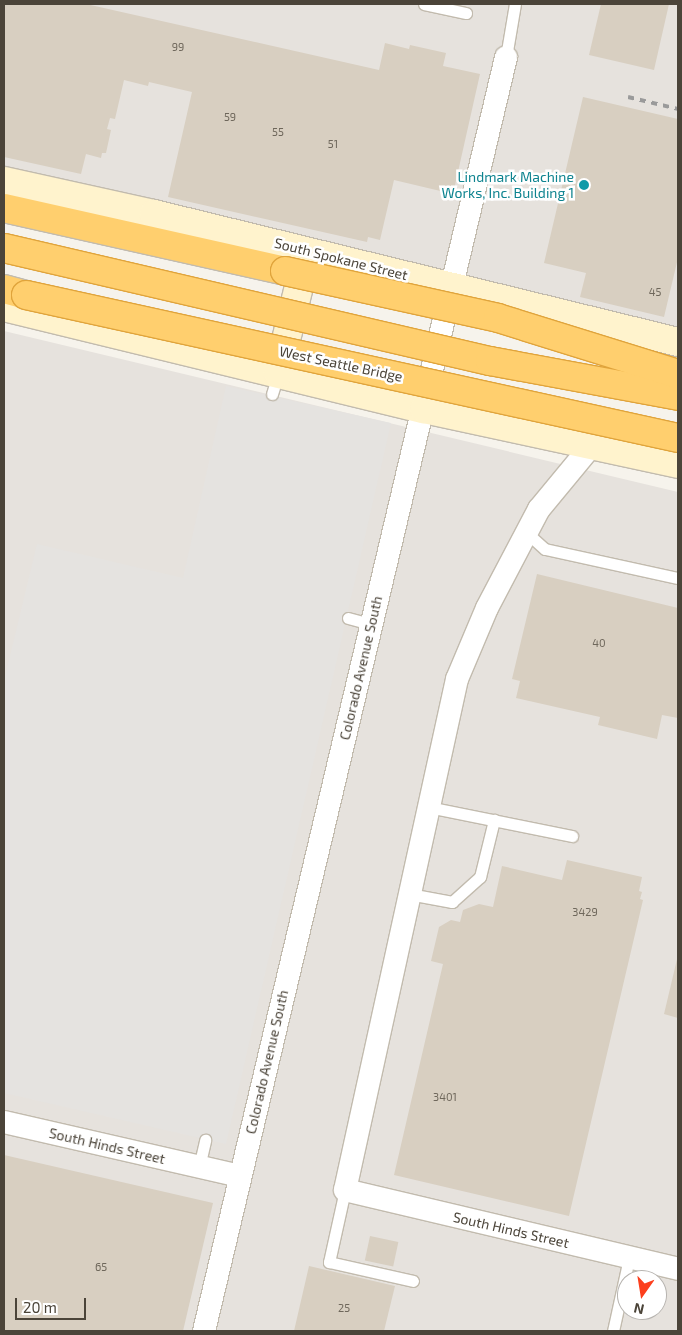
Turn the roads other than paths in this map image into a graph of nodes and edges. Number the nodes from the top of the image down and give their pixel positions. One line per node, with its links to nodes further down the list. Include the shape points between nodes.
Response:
1 (424, 4): 3 (lane)
2 (515, 4): 4 (lane, Colorado Avenue South)
3 (466, 14)
4 (506, 58): 9 (street, Colorado Avenue South)
5 (4, 181): 8 (main road, South Spokane Street)
6 (4, 208): 12 (highway, bridge, via 498,318)
7 (4, 248): 14 (highway, bridge, via 490,361)
8 (308, 251): 9 (main road, South Spokane Street); 13 (main road)
9 (453, 286): 11 (main road, South Spokane Street); 15 (street, Colorado Avenue South)
10 (9, 296): 13 (main road); 17 (highway, West Seattle Bridge, bridge)
11 (678, 342)
12 (678, 374)
13 (275, 383): 15 (main road)
14 (678, 396)
15 (424, 409): 16 (main road); 21 (street, Colorado Avenue South)
16 (592, 445): 17 (main road); 18 (street, via 539,509)
17 (677, 445)
18 (527, 533): 19 (lane, via 545,549); 22 (street, via 487,608 457,679)
19 (677, 578)
20 (348, 618): 21 (lane)
21 (371, 624): 29 (street, Colorado Avenue South)
22 (428, 807): 23 (lane); 25 (street)
23 (494, 820): 24 (lane); 25 (lane, via 480,877 452,902)
24 (572, 836)
25 (410, 894): 30 (street)
26 (4, 1122): 28 (street, South Hinds Street)
27 (205, 1140): 28 (lane)
28 (199, 1167): 29 (street, South Hinds Street)
29 (240, 1176): 34 (street, Colorado Avenue South)
30 (344, 1190): 31 (street, South Hinds Street); 33 (lane, via 329,1262)
31 (629, 1258): 32 (street, South Hinds Street); 35 (lane)
32 (678, 1269)
33 (413, 1281)
34 (204, 1331)
35 (613, 1331)

